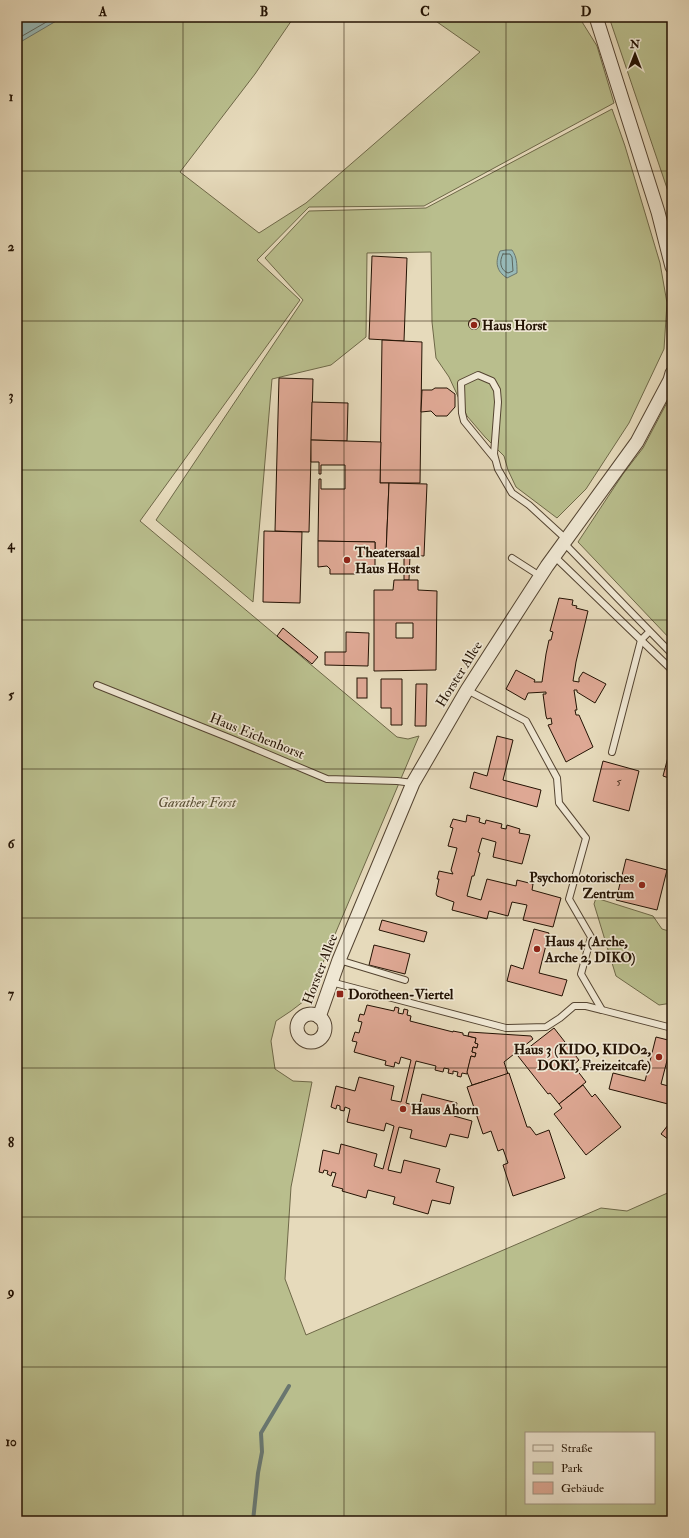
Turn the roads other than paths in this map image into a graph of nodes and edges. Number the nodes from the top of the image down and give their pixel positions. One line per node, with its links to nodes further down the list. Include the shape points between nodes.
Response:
1 (592, 17): 2 (lane)
2 (598, 23): 3 (street, via 658,212)
3 (672, 267)
4 (672, 373): 6 (street, Horster Allee, via 637,442)
5 (495, 458): 5 (lane, via 497,390 492,381 478,375 461,383 462,413 464,421); 6 (lane, via 498,469 512,492)
6 (565, 541): 7 (street, Horster Allee); 10 (lane)
7 (554, 556): 9 (street, Horster Allee); 11 (lane)
8 (512, 558): 9 (lane)
9 (540, 576): 15 (street, Horster Allee)
10 (649, 632): 11 (lane); 12 (lane)
11 (641, 640): 13 (lane); 16 (lane)
12 (672, 654)
13 (672, 670)
14 (97, 685): 17 (lane, Haus Eichenhorst, via 328,779)
15 (467, 690): 17 (street, Horster Allee); 21 (lane, via 526,721 557,778 559,803 586,838 570,899 591,937 581,974)
16 (612, 752)
17 (413, 783): 18 (street, Horster Allee)
18 (339, 960): 19 (lane); 20 (street, Horster Allee)
19 (405, 980)
20 (332, 982): 21 (lane, via 506,1028 546,1027 574,1006); 22 (street, Horster Allee)
21 (602, 1010): 23 (lane)
22 (319, 1017)
23 (672, 1028)

